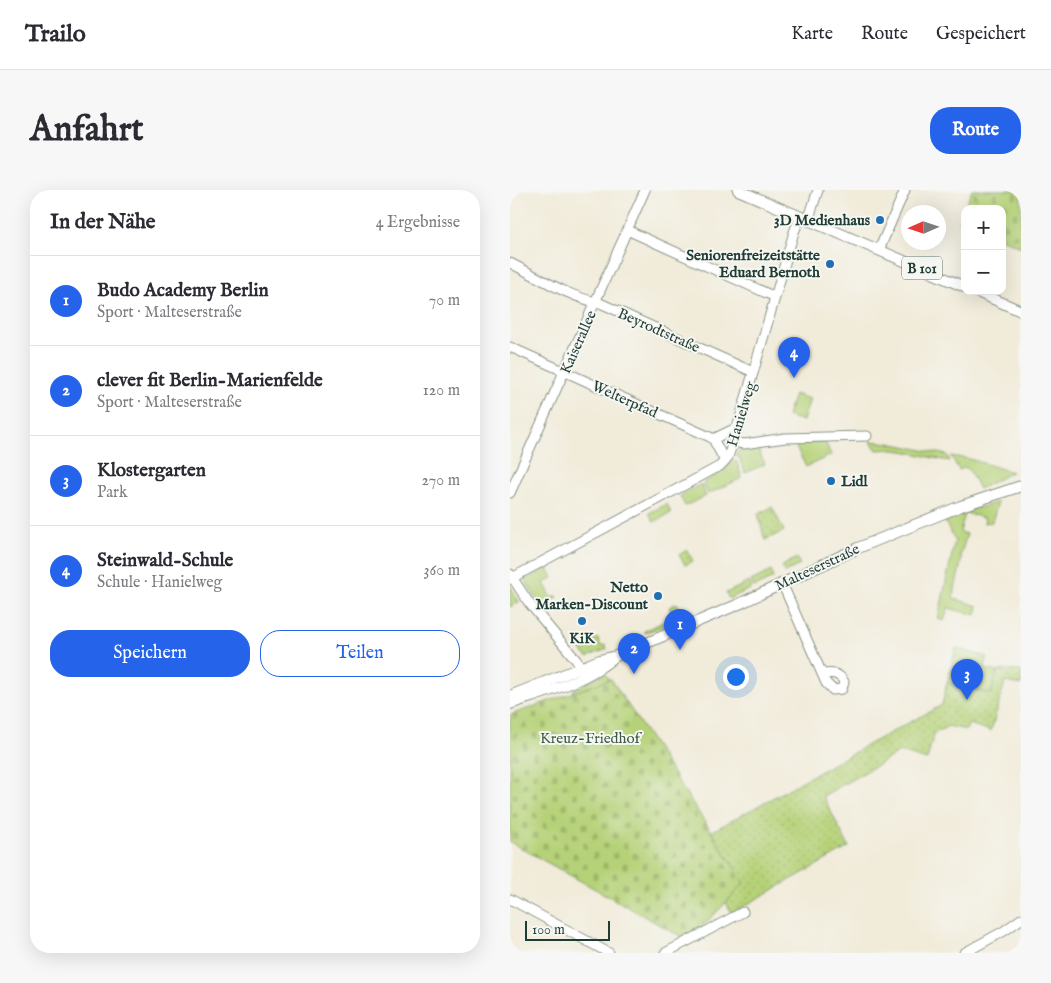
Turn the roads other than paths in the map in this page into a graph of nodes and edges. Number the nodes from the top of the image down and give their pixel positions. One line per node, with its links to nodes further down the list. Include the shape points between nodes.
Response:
1 (645, 190): 6 (street, Kaiserallee)
2 (738, 190): 5 (main road, B 101)
3 (818, 190): 5 (street, Hanielweg)
4 (905, 190): 7 (street)
5 (804, 219): 7 (main road, B 101); 11 (street, Hanielweg, via 794,232)
6 (627, 230): 11 (street); 12 (street, Kaiserallee)
7 (878, 250): 9 (main road, B 101)
8 (510, 263): 12 (street, Beyrodtstraße)
9 (961, 285)
10 (984, 295): 13 (main road)
11 (775, 297): 16 (street, Hanielweg)
12 (595, 302): 15 (street, Kaiserallee); 16 (street, Beyrodtstraße)
13 (1021, 311)
14 (510, 348): 15 (street, Welterpfad)
15 (564, 372): 19 (street, Welterpfad); 23 (street, Kaiserallee)
16 (753, 372): 17 (street, Hanielweg)
17 (737, 430): 19 (street); 20 (street, Hanielweg)
18 (867, 436): 20 (street)
19 (713, 439): 21 (street)
20 (733, 442): 21 (street, Hanielweg)
21 (725, 462): 24 (street, Hanielweg)
22 (1021, 486): 25 (main road, Malteserstraße, via 954,508)
23 (510, 494)
24 (511, 577): 26 (street)
25 (782, 583): 26 (main road, Malteserstraße, via 616,656 604,666); 27 (street)
26 (584, 672): 28 (main road, Malteserstraße)
27 (822, 674)
28 (544, 687): 29 (main road, Malteserstraße); 30 (main road, Malteserstraße)
29 (510, 696)
30 (510, 704)
31 (510, 898): 35 (street)
32 (743, 912): 34 (street)
33 (1021, 919): 38 (street)
34 (682, 944): 36 (street); 37 (street)
35 (609, 953)
36 (665, 953)
37 (687, 953)
38 (964, 953)

